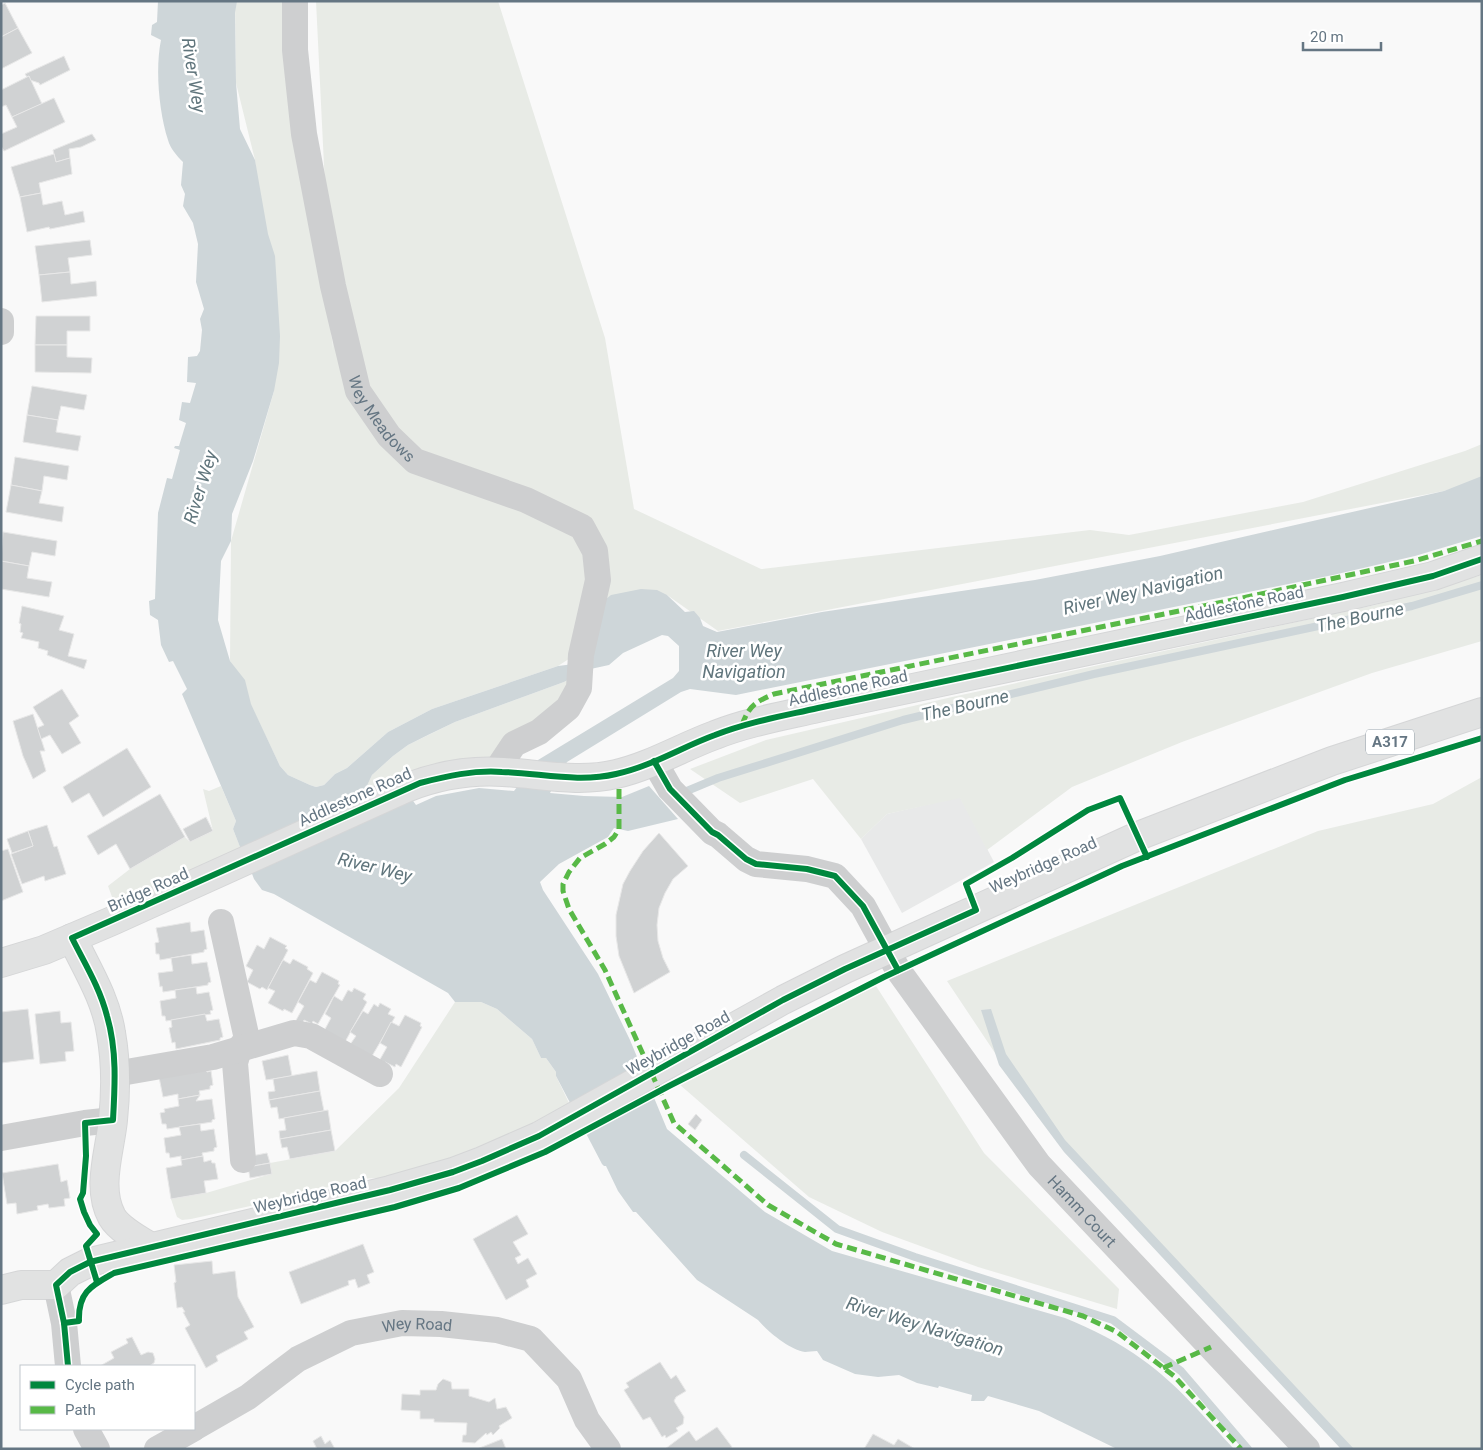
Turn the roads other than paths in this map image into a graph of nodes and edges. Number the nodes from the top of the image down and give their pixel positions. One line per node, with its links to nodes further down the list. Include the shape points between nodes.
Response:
1 (295, 1): 7 (street, Wey Meadows, via 295,50 304,134 333,286 358,391 389,436 415,461 526,500 582,527 595,551 598,580 580,667 579,688 568,708 539,732 514,744)
2 (1, 321): 3 (street)
3 (1, 332)
4 (1482, 560): 6 (street, Addlestone Road, via 1433,576 1343,597 742,725)
5 (1482, 712): 11 (street, Weybridge Road / A317, via 1332,761 1146,833)
6 (654, 761): 7 (street, Addlestone Road, via 616,774 579,779); 11 (street, Hamm Court, via 679,798 712,832 746,859 756,864 807,869 835,876 863,906)
7 (499, 771): 8 (street, Addlestone Road, via 460,773 406,788)
8 (235, 866): 10 (street, Bridge Road)
9 (221, 922): 13 (street, via 247,1039)
10 (72, 938): 12 (street, Bridge Road); 14 (street, via 94,980 107,1015)
11 (886, 950): 19 (street, Weybridge Road / A317, via 783,1000 538,1137 482,1161 422,1182); 29 (street, Hamm Court, via 1039,1165)
12 (1, 963)
13 (239, 1049): 14 (street); 15 (street, via 294,1033 311,1036); 18 (street, via 235,1063)
14 (115, 1074): 16 (street)
15 (380, 1074)
16 (114, 1120): 17 (street); 19 (street, via 105,1180 106,1203 113,1219)
17 (1, 1138)
18 (243, 1160)
19 (151, 1246): 20 (street, Weybridge Road / A317, via 90,1262 70,1272)
20 (56, 1285): 21 (street, via 21,1285); 22 (street)
21 (1, 1290)
22 (68, 1365)
23 (195, 1428): 28 (street, Wey Road, via 248,1397 298,1359 351,1334 402,1323 441,1324 498,1330 531,1338 569,1379 587,1420)
24 (87, 1430): 26 (street)
25 (191, 1430): 27 (street, Wey Road)
26 (97, 1449)
27 (157, 1449)
28 (608, 1449)
29 (1307, 1449)

